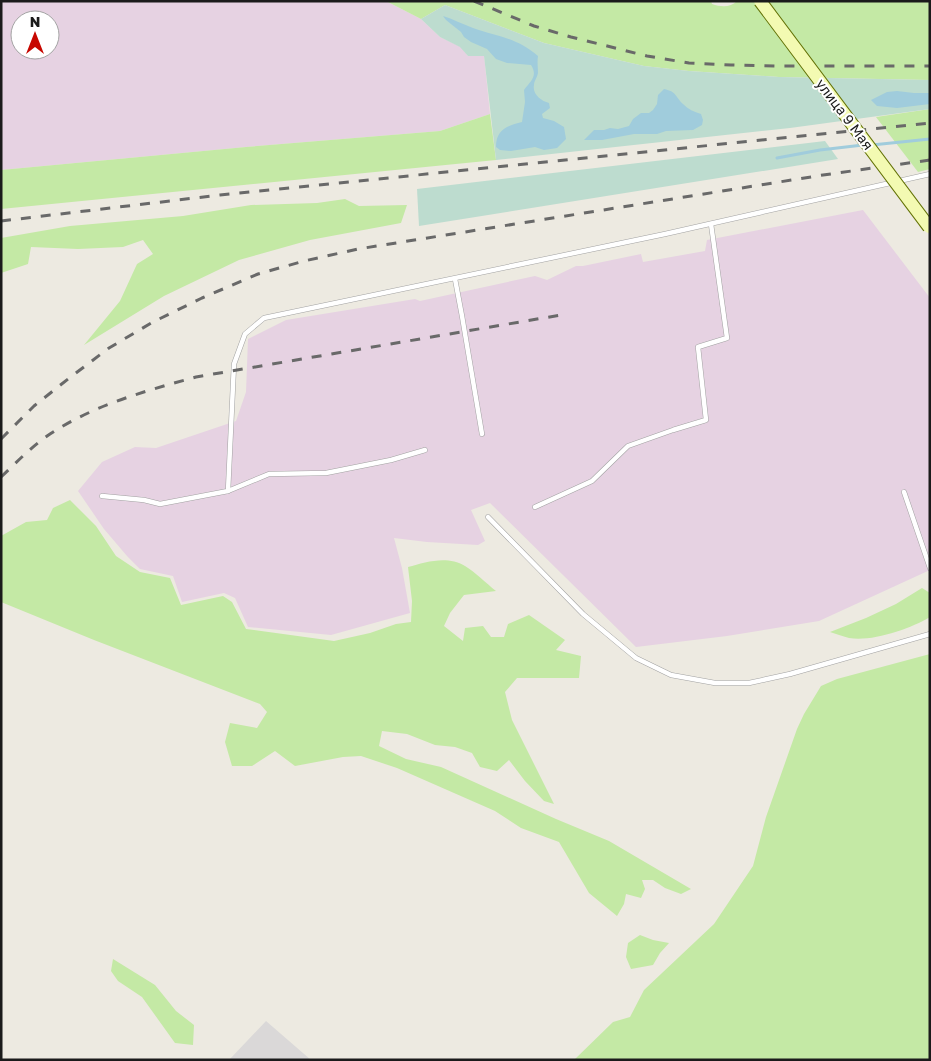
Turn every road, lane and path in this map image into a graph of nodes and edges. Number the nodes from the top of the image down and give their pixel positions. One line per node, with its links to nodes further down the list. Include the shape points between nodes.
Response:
1 (760, 1): 4 (main road, улица 9 Мая, bridge)
2 (930, 174): 3 (lane)
3 (711, 224): 5 (lane); 11 (lane, via 726,338 698,347 706,420 628,446 592,481)
4 (929, 226)
5 (455, 279): 6 (lane); 8 (lane, via 264,318 245,334 234,364)
6 (482, 434)
7 (425, 450): 8 (lane, via 326,473 269,474)
8 (228, 491): 10 (lane, via 160,504)
9 (904, 492): 13 (lane)
10 (102, 496)
11 (535, 507)
12 (488, 517): 14 (lane, via 584,614 636,658 672,674 715,683 749,683)
13 (930, 568)
14 (930, 634)

